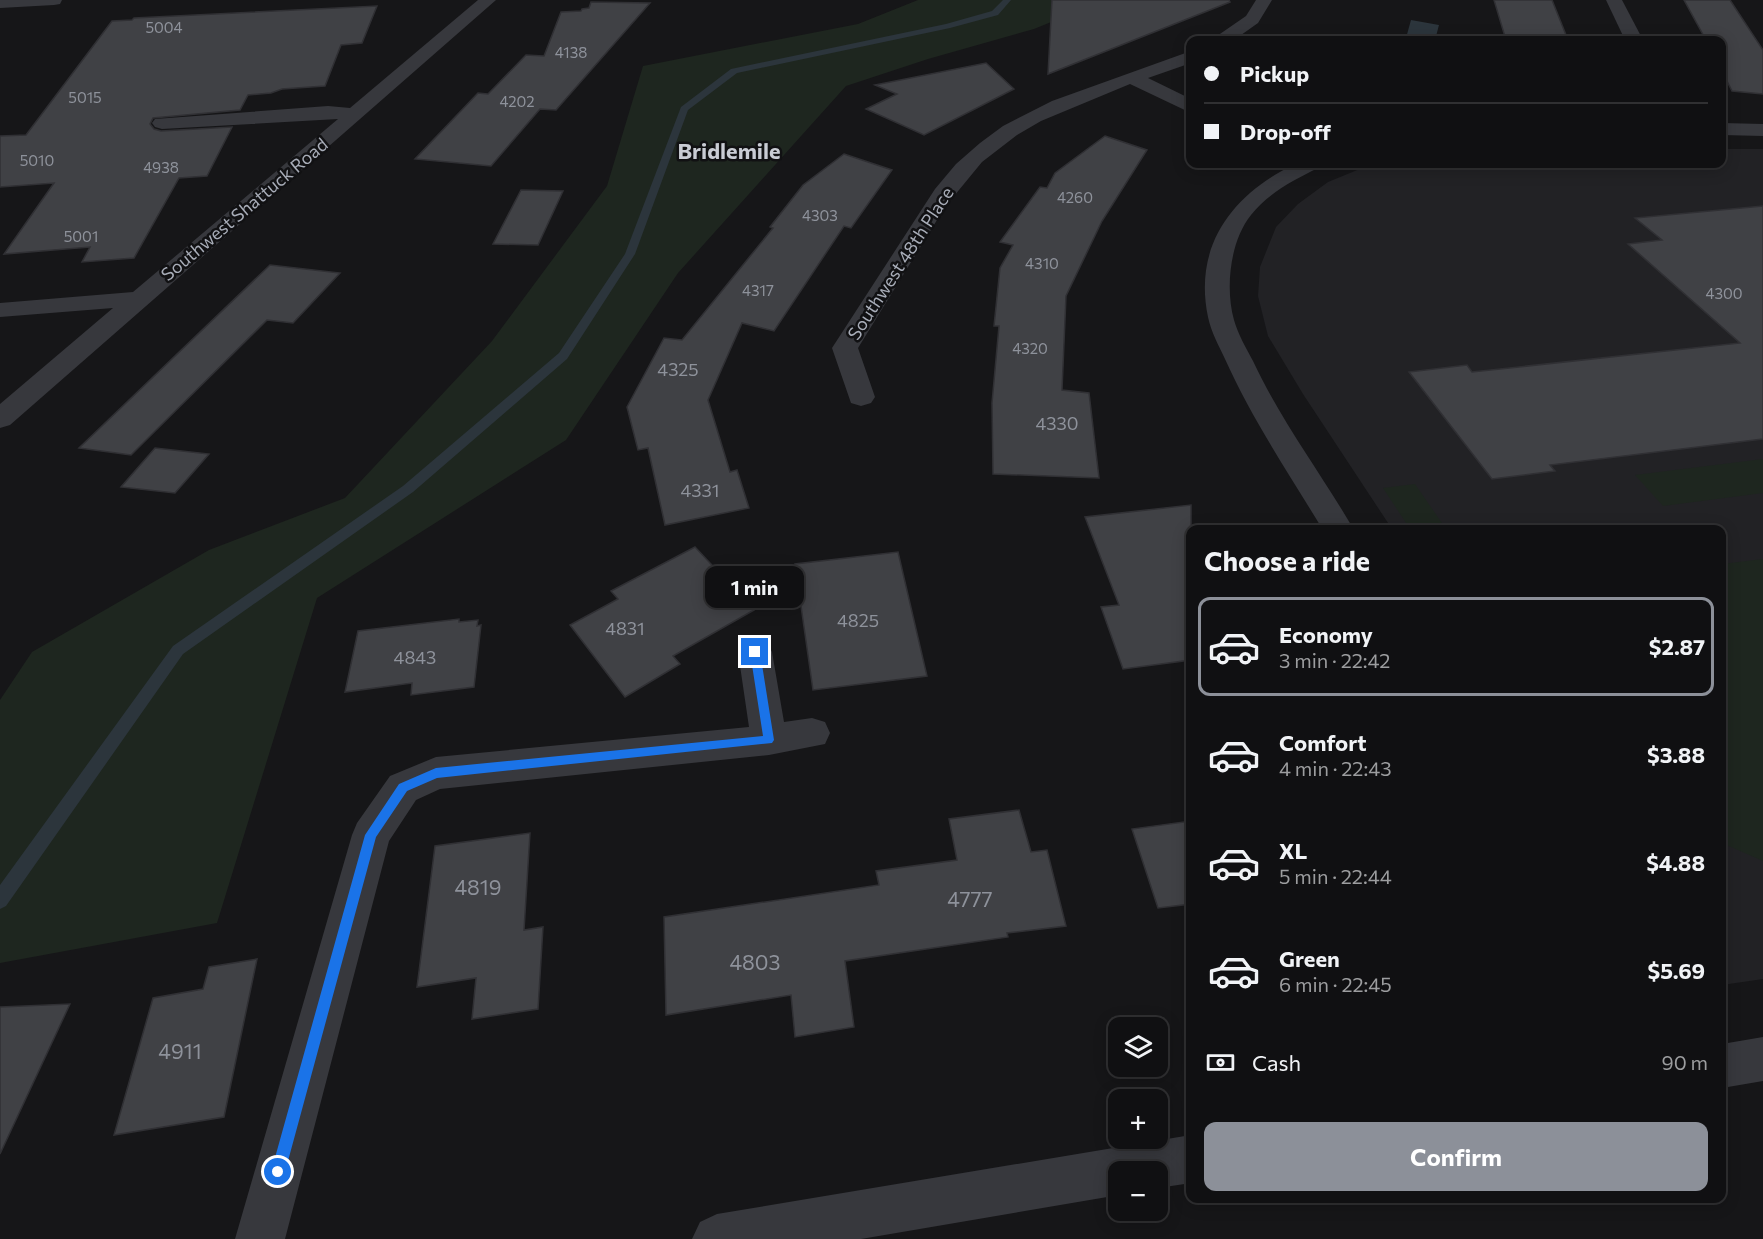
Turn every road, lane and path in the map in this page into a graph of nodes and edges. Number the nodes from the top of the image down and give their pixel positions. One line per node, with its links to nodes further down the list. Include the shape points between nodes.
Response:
1 (54, 0): 5 (street)
2 (488, 0): 11 (street, Southwest Shattuck Road)
3 (1264, 0): 6 (street, via 1252,19)
4 (1614, 0): 7 (street)
5 (0, 3)
6 (1229, 36)
7 (1632, 36)
8 (1186, 59): 9 (street, Southwest 48th Place)
9 (1132, 78): 10 (street); 18 (street, Southwest 48th Place, via 1030,120 988,146 955,177 845,348)
10 (1186, 104)
11 (355, 114): 12 (street, via 328,112); 16 (street, Southwest Shattuck Road)
12 (162, 123)
13 (1726, 129): 14 (street)
14 (1763, 129)
15 (1302, 168): 20 (street, via 1243,210 1223,252 1217,293 1220,316 1244,373)
16 (138, 299): 17 (street); 19 (street, Southwest Shattuck Road)
17 (0, 310)
18 (861, 397)
19 (0, 419)
20 (1336, 525)
21 (755, 652): 23 (street)
22 (812, 733): 23 (street)
23 (769, 740): 28 (street, via 436,773 403,788 371,835)
24 (1763, 1059): 25 (street)
25 (1726, 1065)
26 (1186, 1160): 27 (street)
27 (807, 1232): 29 (street)
28 (260, 1239)
29 (717, 1239)

